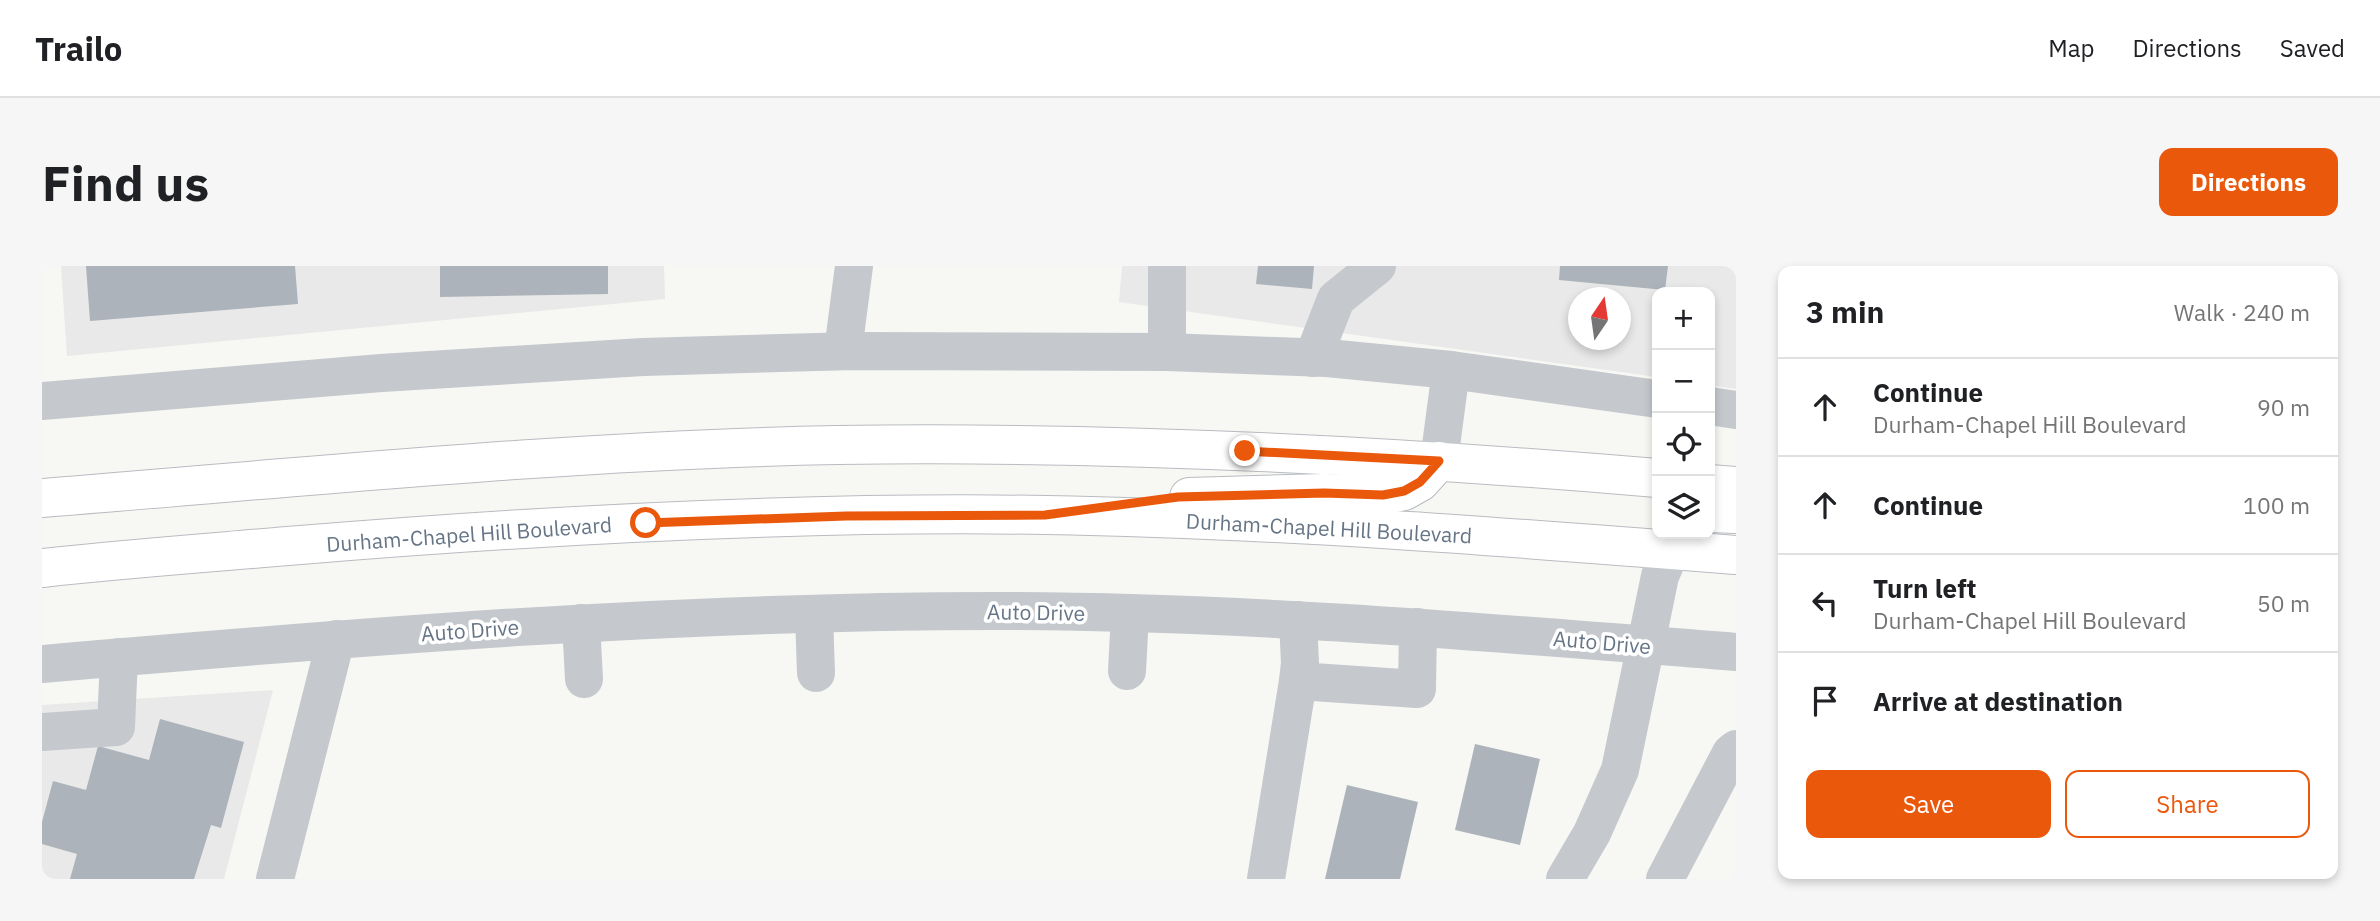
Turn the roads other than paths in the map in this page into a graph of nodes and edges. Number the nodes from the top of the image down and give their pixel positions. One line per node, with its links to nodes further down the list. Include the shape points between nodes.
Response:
1 (854, 266): 4 (street)
2 (1167, 266): 5 (street)
3 (1377, 266): 6 (street, via 1336,299)
4 (843, 351): 5 (street); 9 (street, via 436,369)
5 (1167, 352): 6 (street)
6 (1313, 358): 7 (street)
7 (1451, 370): 8 (street); 12 (street)
8 (1652, 398)
9 (42, 401)
10 (1715, 407): 11 (street)
11 (1736, 410)
12 (1439, 461): 13 (main road); 16 (main road, via 1037,445 835,445 605,455); 19 (main road, via 1420,482 1383,495 1178,497)
13 (1652, 478)
14 (1715, 484): 15 (main road)
15 (1736, 486)
16 (42, 498)
17 (1715, 513): 18 (main road)
18 (1736, 514)
19 (1045, 515): 20 (main road, Durham-Chapel Hill Boulevard); 22 (main road, Durham-Chapel Hill Boulevard, via 619,524)
20 (1673, 542): 21 (main road, Durham-Chapel Hill Boulevard); 29 (street, via 1660,576)
21 (1736, 555)
22 (42, 568)
23 (814, 614): 24 (street, Auto Drive); 26 (street, Auto Drive); 34 (street)
24 (1130, 614): 25 (street, Auto Drive); 33 (street)
25 (1298, 620): 27 (street, Auto Drive); 36 (street)
26 (581, 623): 28 (street, Auto Drive); 35 (street)
27 (1419, 627): 29 (street, Auto Drive); 36 (street, via 1417,689)
28 (336, 639): 31 (street, Auto Drive); 39 (street)
29 (1645, 646): 30 (street, Auto Drive); 41 (street, via 1620,770 1592,834)
30 (1736, 652)
31 (119, 657): 32 (street, Auto Drive); 37 (street, via 116,727)
32 (42, 664)
33 (1128, 671)
34 (816, 673)
35 (584, 679)
36 (1298, 681): 40 (street)
37 (42, 732)
38 (1736, 748): 42 (street)
39 (275, 879)
40 (1266, 879)
41 (1565, 879)
42 (1665, 879)

